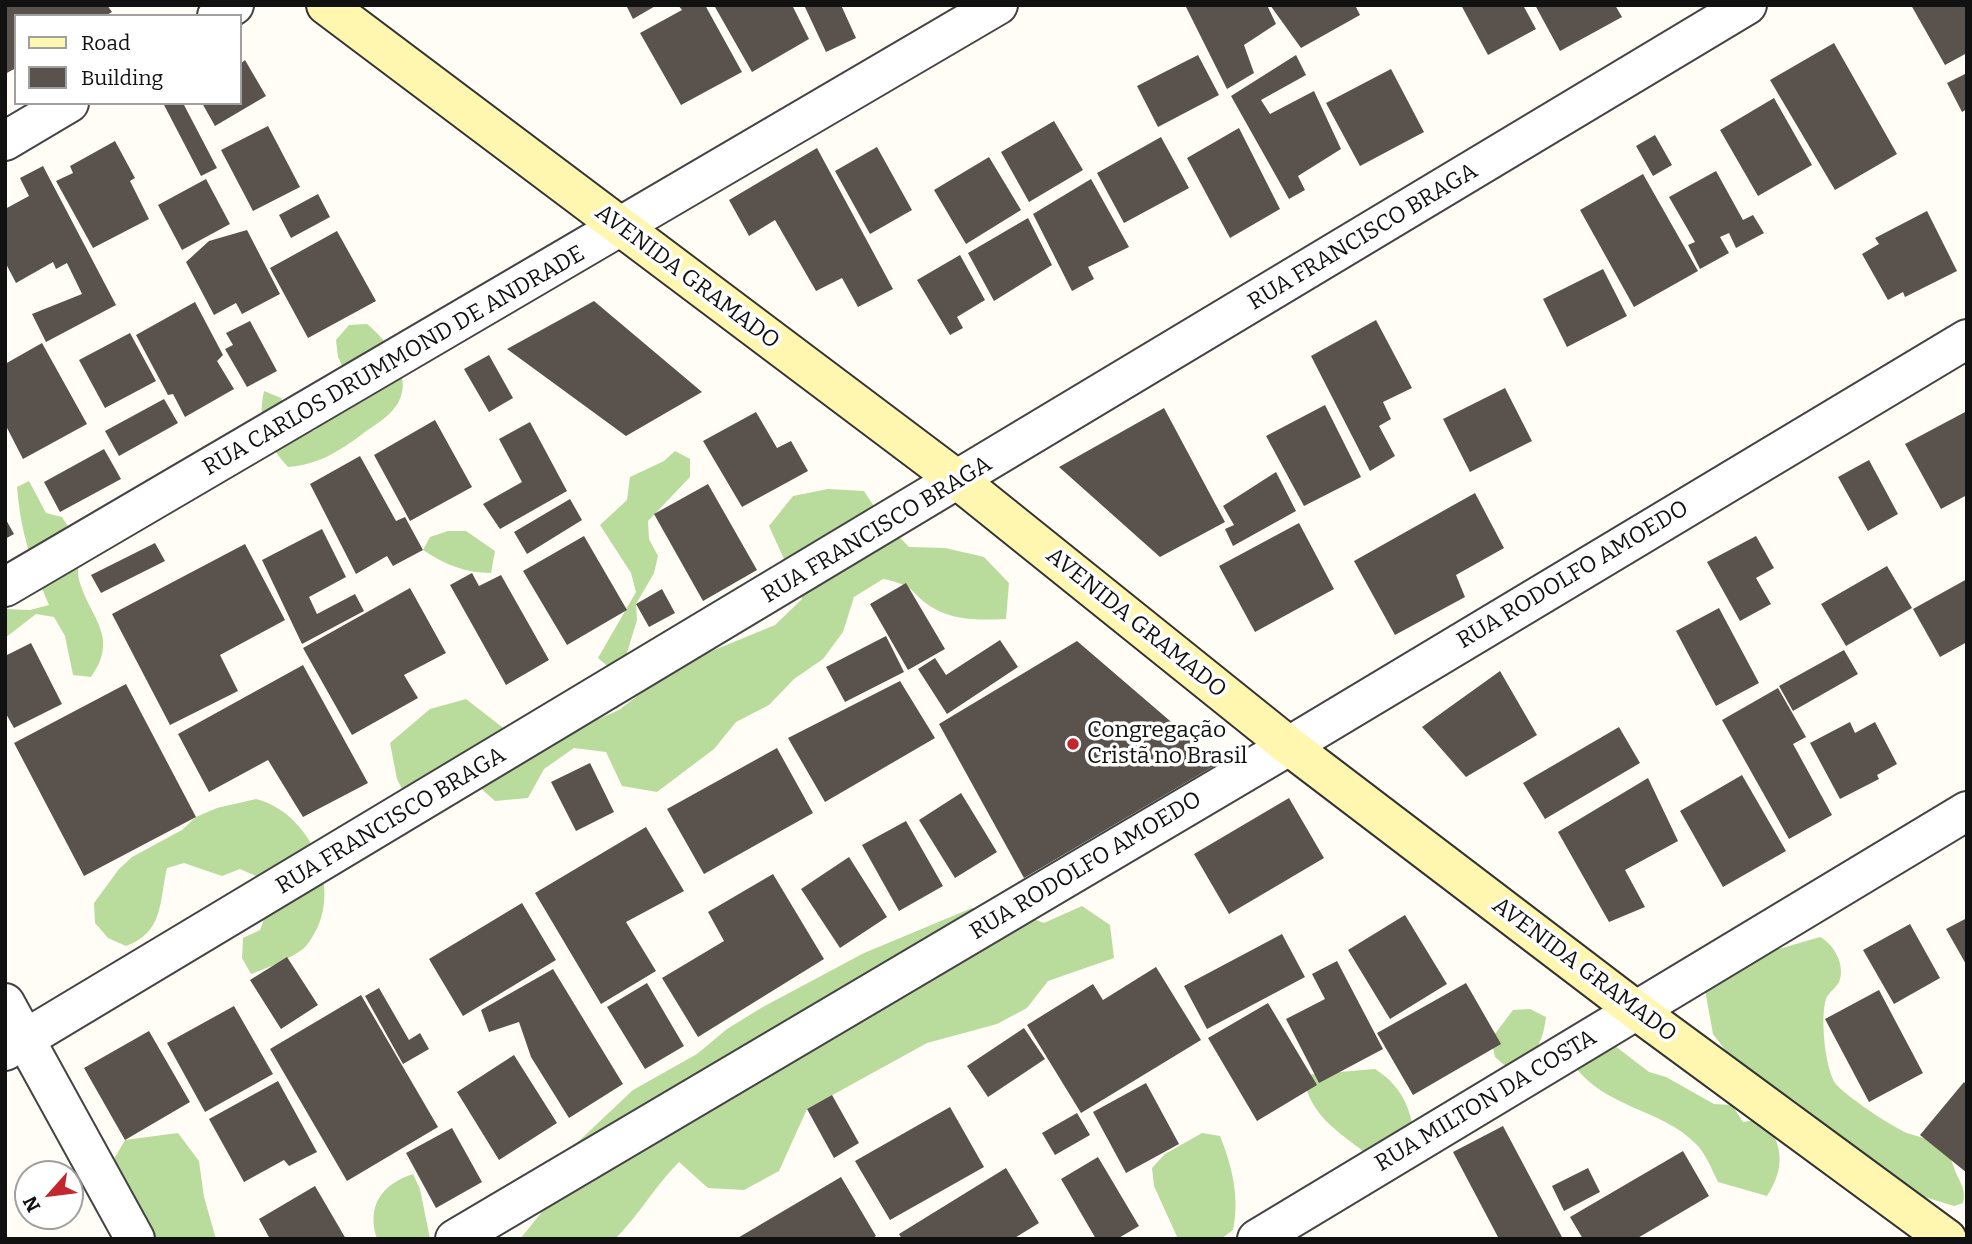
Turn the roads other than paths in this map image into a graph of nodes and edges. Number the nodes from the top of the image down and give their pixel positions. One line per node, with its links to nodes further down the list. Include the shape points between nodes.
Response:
1 (326, 5): 6 (street, AVENIDA GRAMADO)
2 (998, 5): 6 (street, RUA CARLOS DRUMMOND DE ANDRADE)
3 (1747, 5): 8 (street, RUA FRANCISCO BRAGA)
4 (66, 105): 5 (street)
5 (5, 141)
6 (622, 228): 8 (street, AVENIDA GRAMADO); 9 (street, RUA CARLOS DRUMMOND DE ANDRADE)
7 (1967, 339): 10 (street, RUA RODOLFO AMOEDO)
8 (959, 481): 10 (street, AVENIDA GRAMADO); 14 (street, RUA FRANCISCO BRAGA)
9 (5, 587)
10 (1289, 746): 13 (street, AVENIDA GRAMADO); 16 (street, RUA RODOLFO AMOEDO)
11 (1967, 811): 13 (street, RUA MILTON DA COSTA)
12 (5, 1003): 14 (street)
13 (1637, 1011): 17 (street, RUA MILTON DA COSTA); 18 (street, AVENIDA GRAMADO)
14 (15, 1046): 15 (street)
15 (135, 1239)
16 (455, 1239)
17 (1257, 1239)
18 (1947, 1239)

